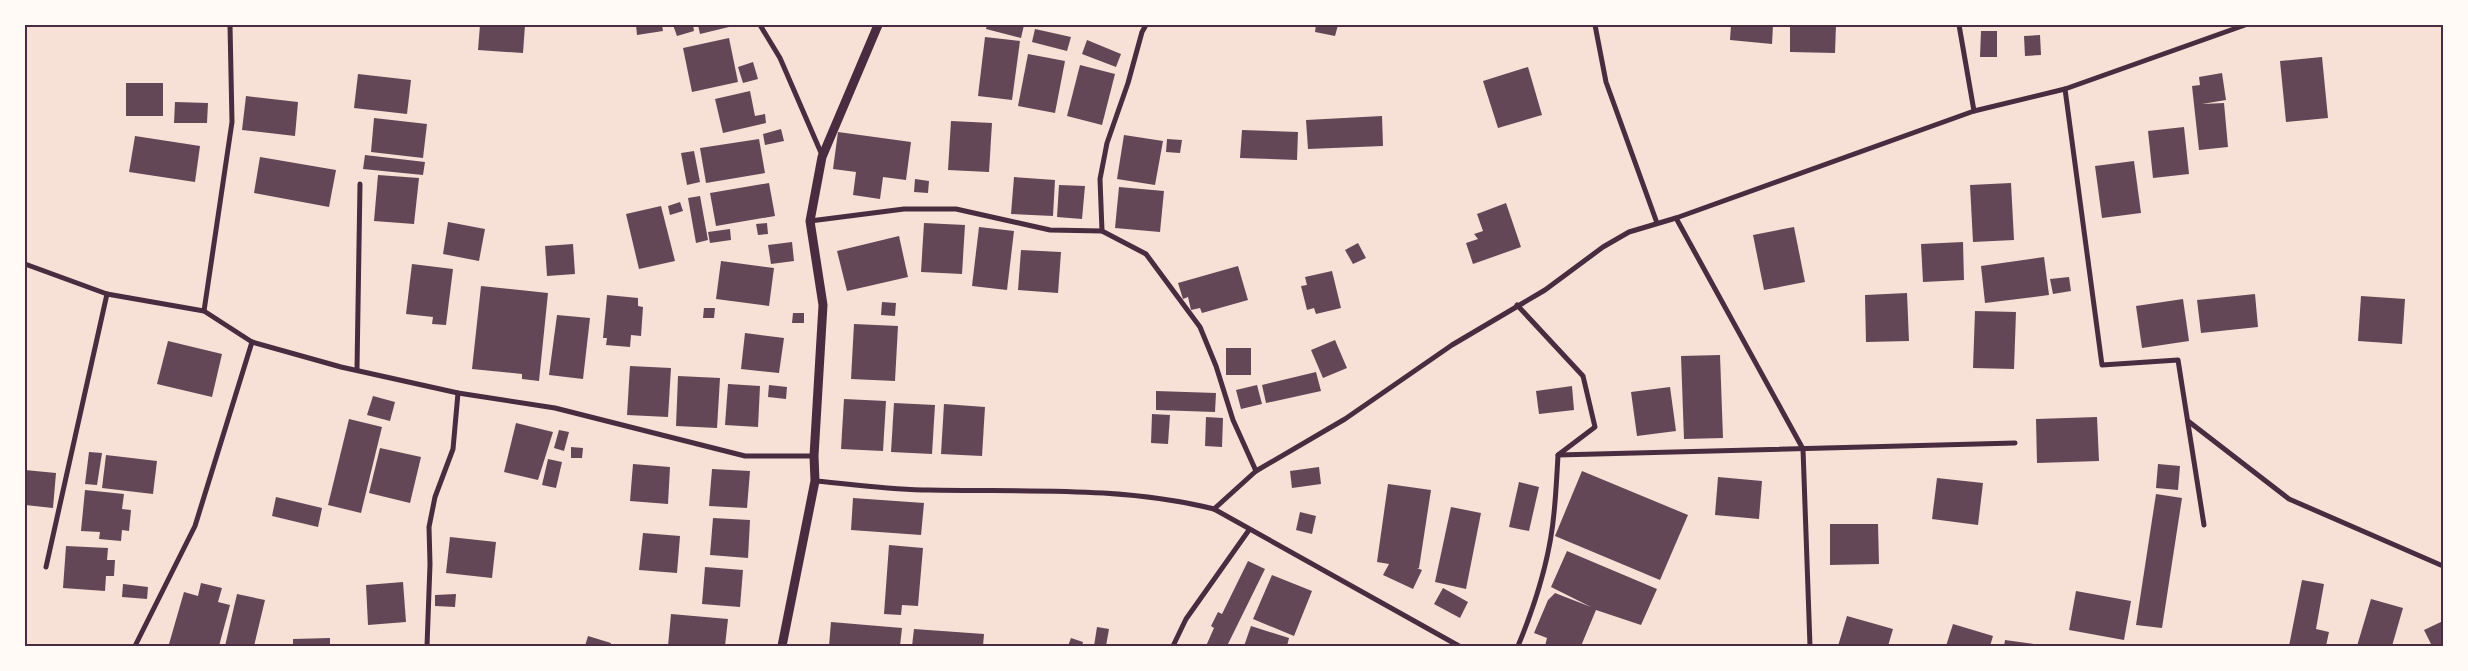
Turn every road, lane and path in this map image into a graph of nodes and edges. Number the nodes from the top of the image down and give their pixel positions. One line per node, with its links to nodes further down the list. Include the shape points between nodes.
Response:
1 (230, 25): 19 (street, via 232,122)
2 (760, 25): 10 (street, via 780,58)
3 (878, 25): 10 (street)
4 (1146, 25): 15 (street, via 1107,143 1100,179)
5 (1595, 25): 14 (street, via 1606,82)
6 (1959, 25): 9 (street)
7 (2245, 25): 8 (street)
8 (2065, 89): 9 (street); 23 (street, via 2102,365 2178,360)
9 (1974, 111): 12 (street)
10 (822, 157): 13 (street)
11 (360, 184): 21 (street)
12 (1676, 218): 14 (street); 25 (street)
13 (810, 221): 15 (street, via 904,210 956,209 1050,230); 27 (street, via 823,306)
14 (1657, 222): 18 (street, via 1629,232)
15 (1102, 231): 28 (street, via 1146,254 1200,327 1233,420)
16 (25, 264): 17 (street)
17 (107, 294): 19 (street); 34 (street)
18 (1518, 306): 26 (street, via 1583,376 1594,428); 28 (street, via 1452,345 1345,419)
19 (204, 311): 20 (street)
20 (252, 342): 21 (street); 35 (street, via 195,526)
21 (357, 369): 22 (street)
22 (458, 392): 27 (street, via 555,408 746,456); 36 (street, via 453,449 435,497 429,527)
23 (2188, 420): 31 (street); 33 (street, via 2289,499)
24 (2015, 443): 25 (street)
25 (1803, 448): 26 (street); 41 (street)
26 (1558, 455): 40 (street, via 1554,514 1547,549 1528,622)
27 (814, 456): 29 (street)
28 (1256, 471): 30 (street)
29 (815, 480): 30 (street, via 926,490 1081,492 1174,499); 37 (street)
30 (1214, 509): 32 (street)
31 (2204, 526)
32 (1249, 530): 38 (street, via 1186,619); 39 (street)
33 (2443, 566)
34 (46, 567)
35 (135, 646)
36 (427, 646)
37 (782, 646)
38 (1173, 646)
39 (1459, 646)
40 (1518, 646)
41 (1810, 646)

